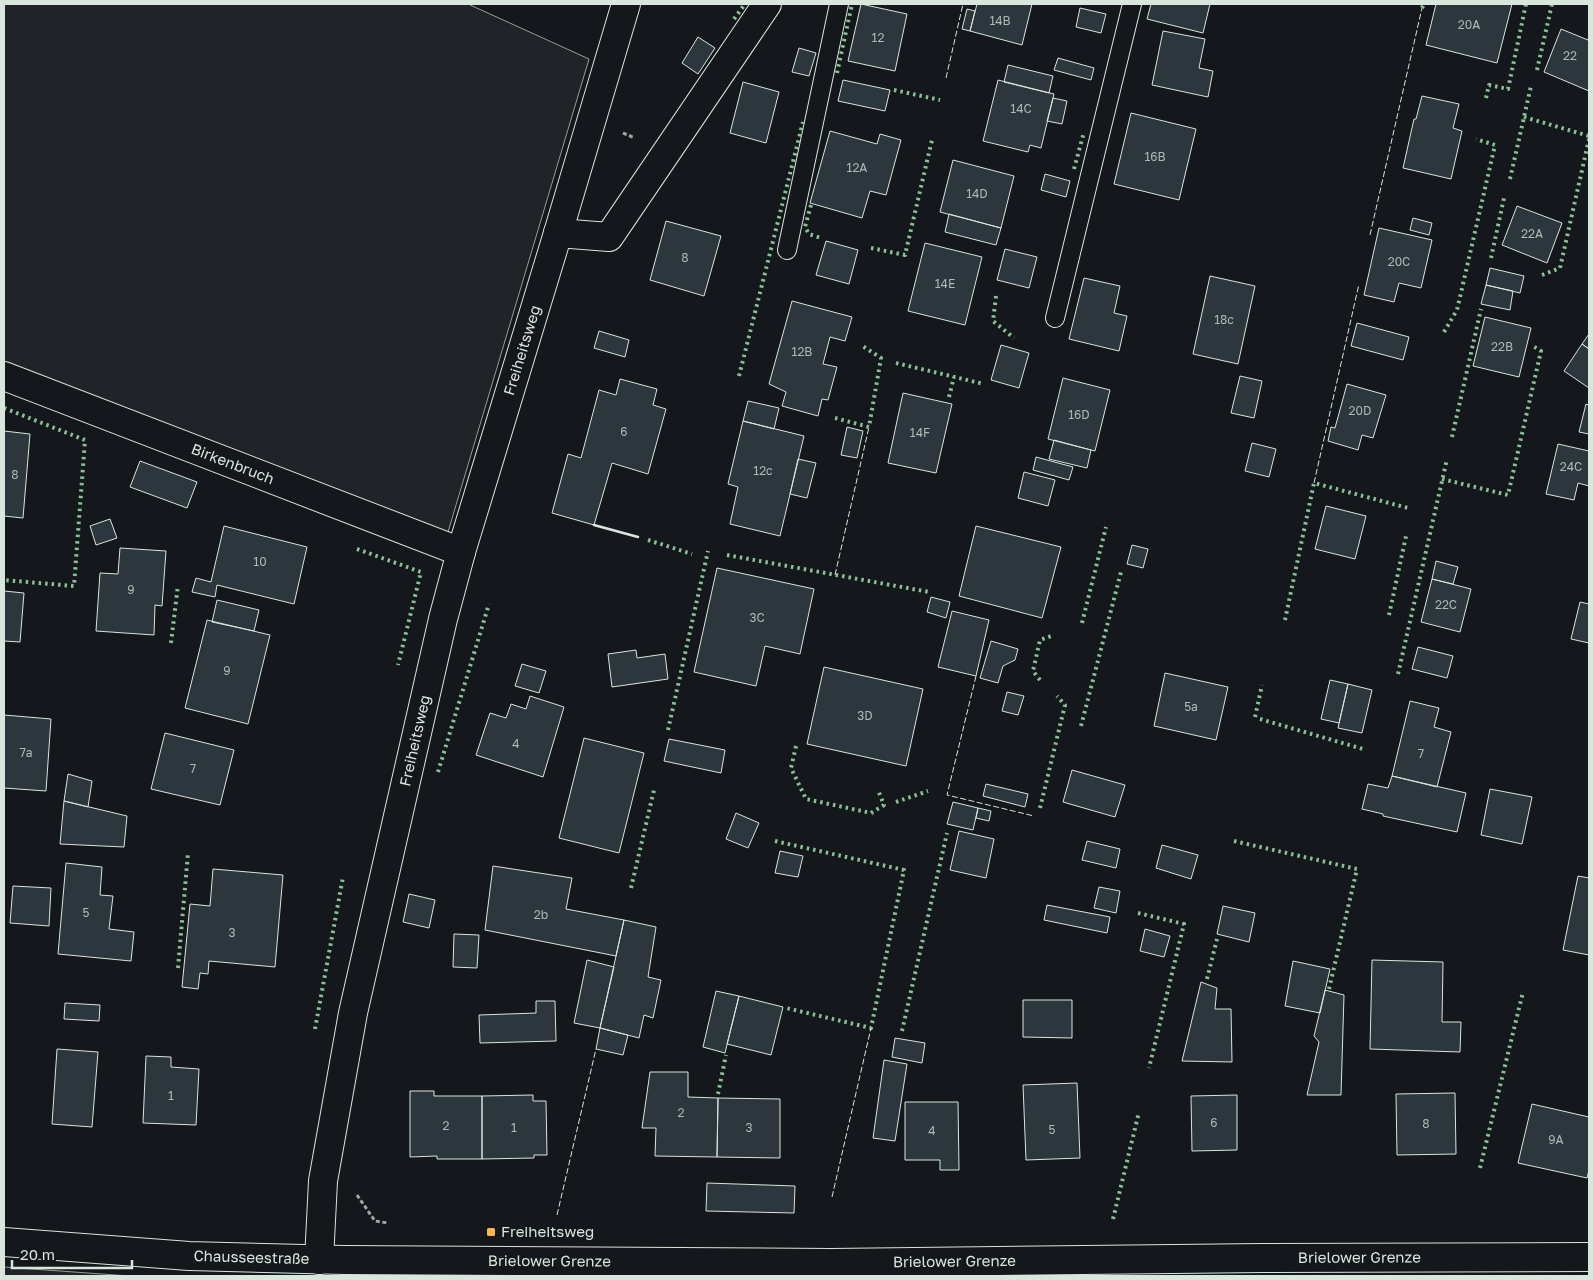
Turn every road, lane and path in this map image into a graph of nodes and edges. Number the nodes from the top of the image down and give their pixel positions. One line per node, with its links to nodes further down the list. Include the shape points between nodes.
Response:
1 (626, 4): 5 (street, Freiheitsweg)
2 (767, 4): 6 (street)
3 (839, 4): 8 (lane)
4 (1132, 4): 9 (lane)
5 (591, 122): 6 (path); 7 (street, Freiheitsweg)
6 (669, 150): 7 (street, via 609,237)
7 (558, 233): 11 (street, Freiheitsweg)
8 (787, 250)
9 (1055, 318)
10 (4, 376): 11 (street, Birkenbruch)
11 (461, 552): 12 (street, Freiheitsweg, via 440,629 355,1004)
12 (323, 1181): 13 (path, via 354,1190 375,1221); 16 (street, Freiheitsweg)
13 (394, 1224)
14 (4, 1242): 16 (street, Chausseestraße)
15 (1589, 1257): 16 (street, Brielower Grenze)
16 (318, 1268)

